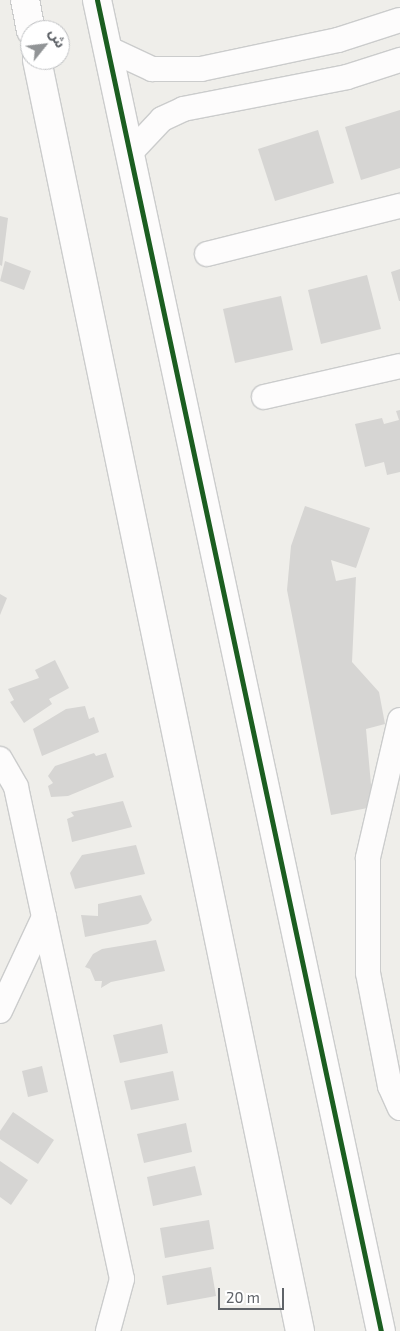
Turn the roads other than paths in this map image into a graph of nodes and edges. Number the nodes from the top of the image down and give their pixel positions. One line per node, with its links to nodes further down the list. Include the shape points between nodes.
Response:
1 (25, 0): 3 (street)
2 (96, 0): 5 (street)
3 (29, 20)
4 (400, 20): 6 (street, via 338,40)
5 (107, 48): 6 (street, via 128,61 176,72); 10 (street)
6 (240, 60): 9 (street)
7 (400, 60): 9 (street, via 348,77)
8 (39, 70): 21 (street)
9 (247, 96): 10 (street, via 183,108 162,119)
10 (131, 152): 22 (street)
11 (400, 206): 12 (street)
12 (206, 254)
13 (400, 366): 14 (street)
14 (264, 397)
15 (400, 720): 19 (street, via 368,858 368,973 390,1086)
16 (0, 759): 17 (street, via 16,787)
17 (44, 917): 18 (street); 20 (street, via 122,1279)
18 (0, 1011)
19 (400, 1108)
20 (108, 1331)
21 (300, 1331)
22 (381, 1331)

